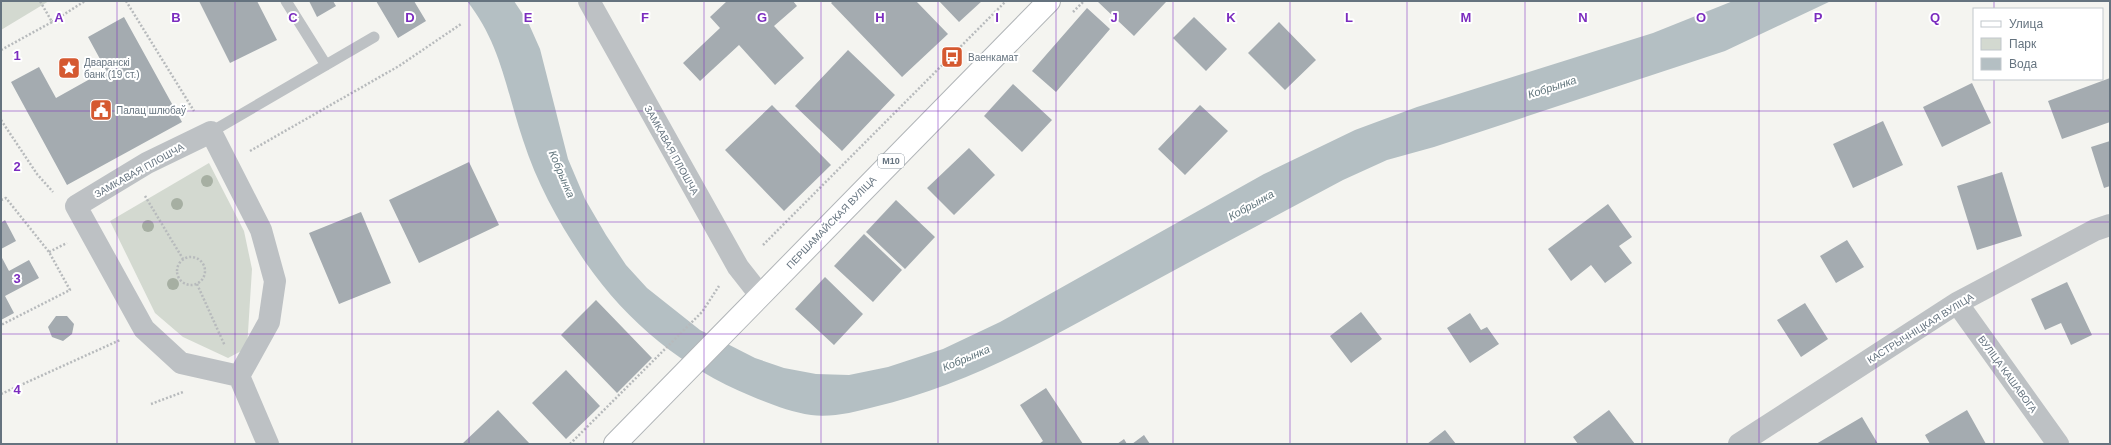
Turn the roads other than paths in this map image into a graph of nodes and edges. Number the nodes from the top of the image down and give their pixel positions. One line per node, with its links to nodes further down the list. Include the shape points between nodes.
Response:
1 (286, 1): 5 (lane)
2 (588, 1): 8 (street, ЗАМКАВАЯ ПЛОШЧА, via 738,267)
3 (1049, 1): 8 (main road, ПЕРШАМАЙСКАЯ ВУЛІЦА / М10)
4 (374, 37): 5 (lane)
5 (326, 65): 6 (lane)
6 (211, 132): 10 (street, via 262,230 275,281 269,322); 10 (street, ЗАМКАВАЯ ПЛОШЧА, via 131,173 76,206 144,328 181,363)
7 (2110, 225): 9 (street, КАСТРЫЧНІЦКАЯ ВУЛІЦА, via 2095,230)
8 (760, 295): 12 (main road, ПЕРШАМАЙСКАЯ ВУЛІЦА / М10)
9 (1957, 303): 13 (street, КАСТРЫЧНІЦКАЯ ВУЛІЦА); 14 (street, ВУЛІЦА КАШАВОГА)
10 (239, 376): 11 (street)
11 (268, 444)
12 (615, 444)
13 (1739, 444)
14 (2058, 444)

